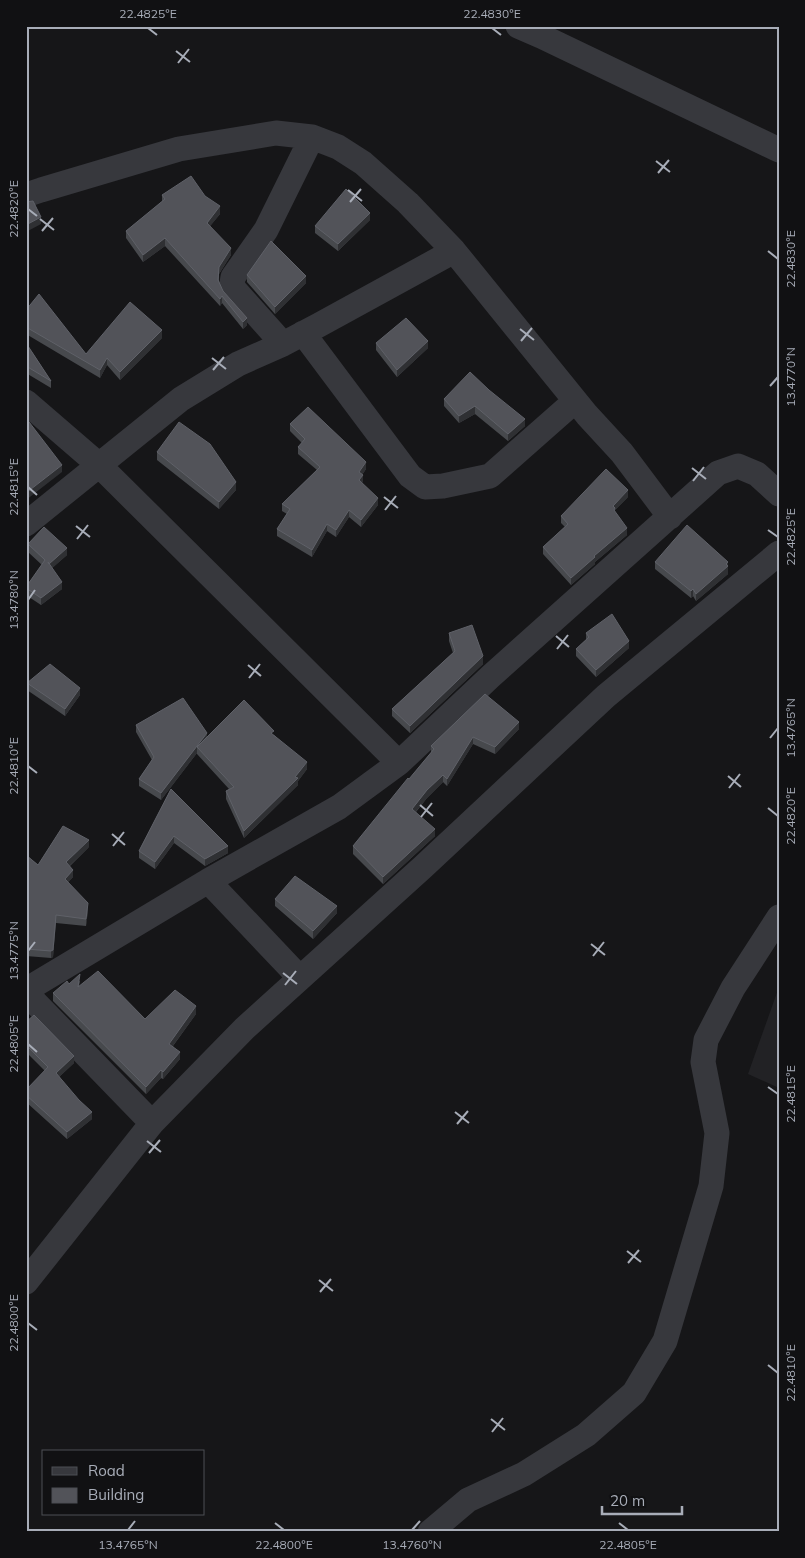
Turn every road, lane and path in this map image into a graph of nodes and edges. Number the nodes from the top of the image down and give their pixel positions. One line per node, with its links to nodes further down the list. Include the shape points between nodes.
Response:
1 (518, 26): 3 (street)
2 (312, 137): 4 (street, via 276,133 179,149); 5 (street, via 338,147 363,163 408,203); 6 (street, via 266,230 232,283 234,289)
3 (779, 150)
4 (26, 195)
5 (454, 251): 6 (street); 7 (street)
6 (293, 338): 7 (street, via 410,476 425,487 490,476); 9 (street, via 238,364 181,399)
7 (576, 401): 11 (street, via 622,453)
8 (26, 402): 9 (street)
9 (99, 465): 12 (street); 14 (street)
10 (779, 494): 11 (street, via 757,474 738,466 718,473)
11 (670, 517): 14 (street, via 491,676)
12 (26, 524)
13 (779, 553): 17 (street, via 606,696)
14 (399, 763): 15 (street, via 339,808)
15 (208, 881): 17 (street); 18 (street)
16 (779, 918): 22 (street, via 733,988 706,1040 703,1062 717,1133 711,1186 665,1341 634,1393 586,1435 524,1474 468,1500)
17 (300, 978): 20 (street, via 245,1028)
18 (26, 990)
19 (26, 993): 20 (street)
20 (152, 1123): 21 (street)
21 (26, 1282)
22 (430, 1532)

